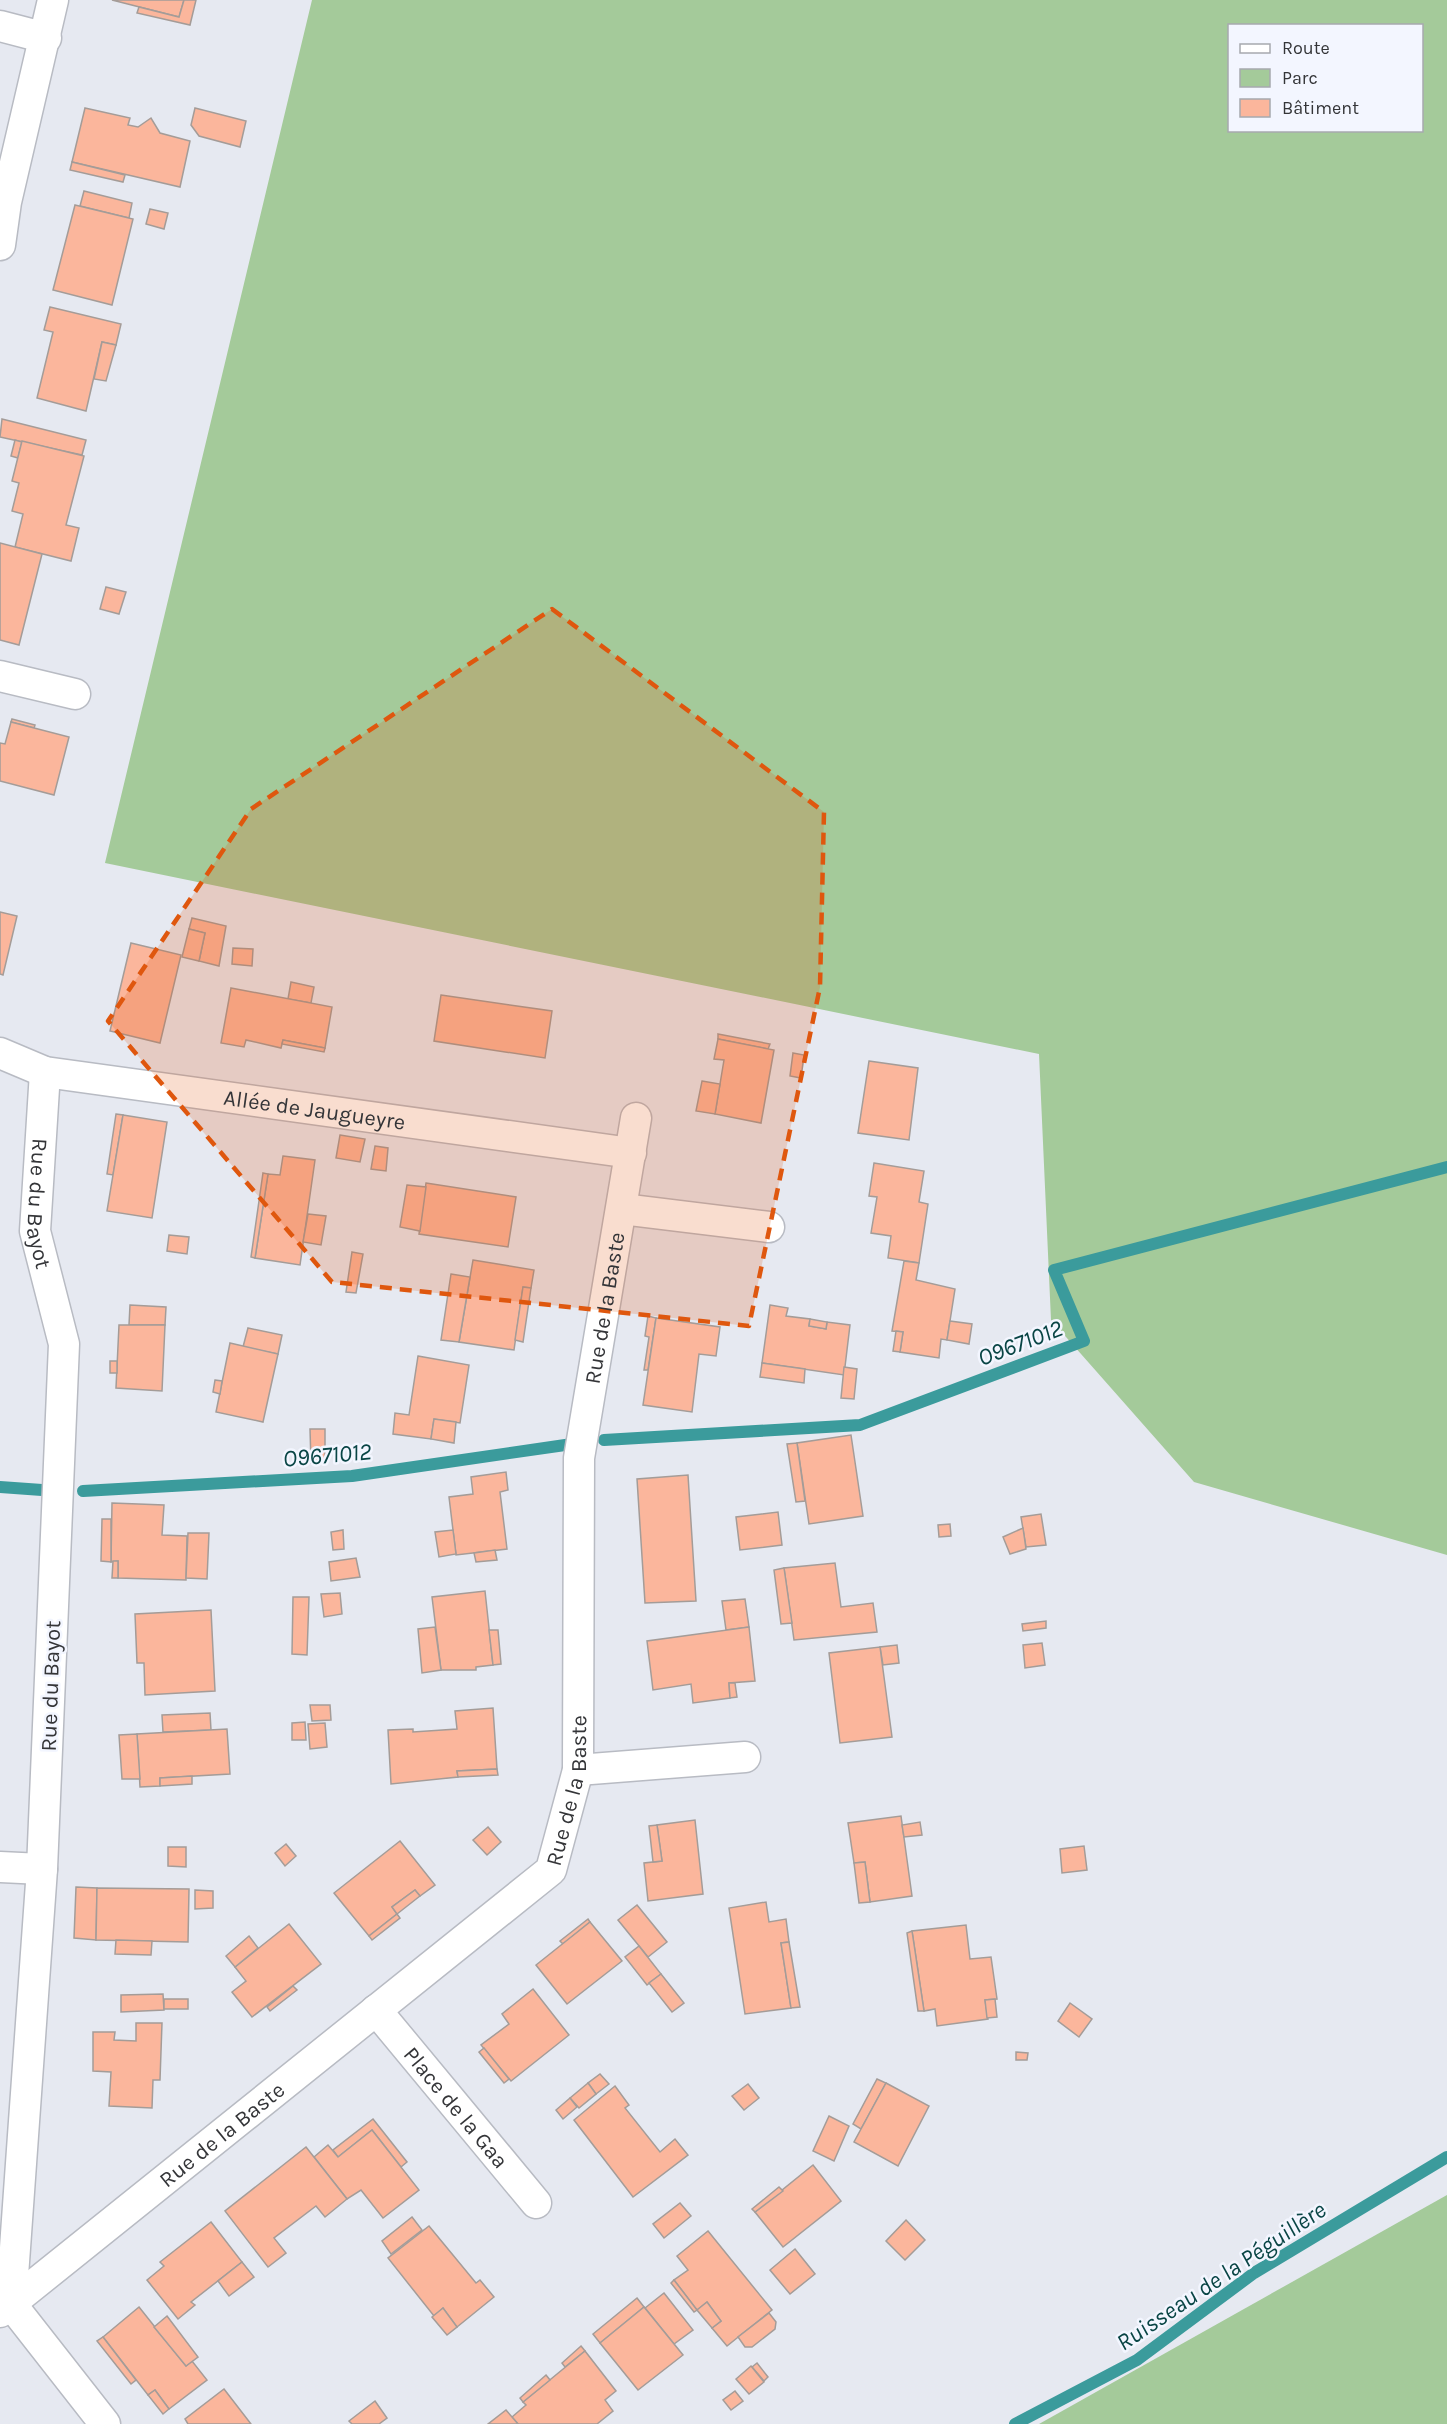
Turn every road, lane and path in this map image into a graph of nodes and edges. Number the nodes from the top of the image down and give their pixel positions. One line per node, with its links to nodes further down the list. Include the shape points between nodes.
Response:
1 (53, 0): 3 (street)
2 (0, 26): 3 (street)
3 (46, 38): 4 (street, via 6,202)
4 (0, 245)
5 (0, 676): 6 (street)
6 (75, 694)
7 (0, 1053): 8 (street, Allée de Jaugueyre)
8 (45, 1072): 10 (street, Allée de Jaugueyre); 16 (street, Rue du Bayot, via 35,1231 64,1344)
9 (636, 1118): 10 (street, Rue de la Baste)
10 (631, 1153): 11 (street, Rue de la Baste)
11 (622, 1209): 12 (street); 14 (street, Rue de la Baste, via 579,1458)
12 (769, 1227)
13 (745, 1757): 14 (street)
14 (578, 1770): 17 (street, Rue de la Baste, via 551,1870)
15 (0, 1867): 16 (street)
16 (42, 1869): 19 (street, Rue du Bayot)
17 (376, 2010): 18 (street, Place de la Gaa); 19 (street, Rue de la Baste)
18 (536, 2203)
19 (5, 2308): 20 (street)
20 (105, 2424)

